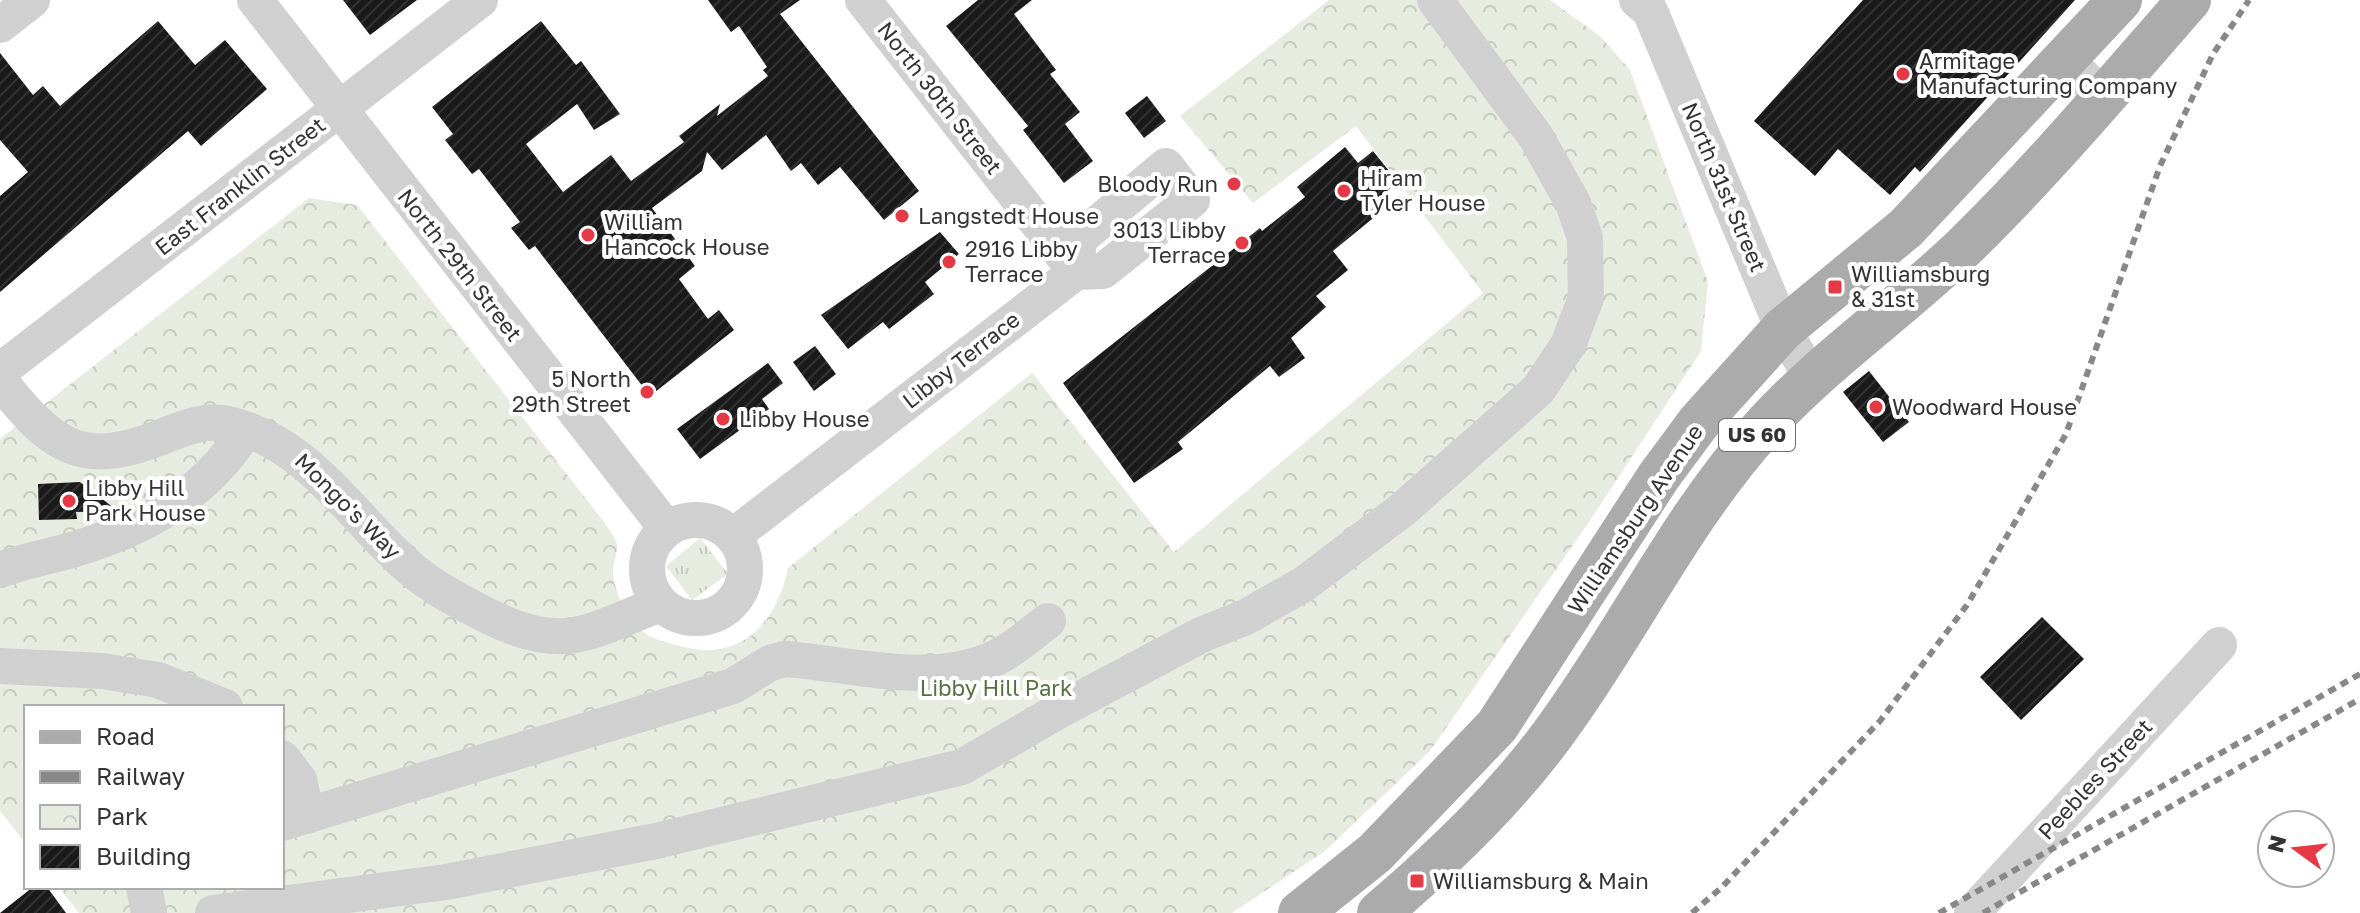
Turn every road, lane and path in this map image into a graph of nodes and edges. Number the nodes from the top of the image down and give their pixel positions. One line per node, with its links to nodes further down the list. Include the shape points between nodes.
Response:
1 (32, 0): 9 (street)
2 (255, 0): 12 (street, North 29th Street)
3 (480, 0): 12 (street, East Franklin Street)
4 (863, 0): 13 (street, North 30th Street)
5 (1435, 0): 33 (street, via 1536,137 1573,203 1585,238 1586,298 1568,345 1538,390 1402,510 1304,584 1060,710 962,767 656,841 446,882)
6 (1637, 0): 14 (street, North 31st Street, via 1650,11)
7 (2120, 0): 10 (main road, Williamsburg Avenue / US 60)
8 (2189, 0): 11 (main road, US 60)
9 (0, 25)
10 (2065, 59): 11 (street); 14 (main road, Williamsburg Avenue / US 60, via 1906,228)
11 (2104, 97): 16 (main road, US 60, via 1962,248)
12 (339, 109): 15 (street, East Franklin Street); 19 (street, North 29th Street)
13 (1076, 272): 20 (street, Libby Terrace)
14 (1783, 329): 16 (street, North 31st Street); 26 (main road, Williamsburg Avenue / US 60, via 1699,422 1659,476)
15 (0, 371)
16 (1811, 377): 28 (main road, US 60, via 1708,496)
17 (0, 381): 18 (street, Mongo's Way, via 36,426 58,442 103,453 136,448 190,425 226,423)
18 (246, 430): 21 (street, via 211,478 141,525); 22 (street, Mongo's Way, via 291,449 413,571 507,625 540,634 575,635)
19 (667, 529): 20 (street, via 680,522 709,521); 22 (street, via 648,557 647,574)
20 (733, 536): 22 (street, via 746,567 735,599 700,618 675,614)
21 (0, 570)
22 (661, 604)
23 (1048, 621): 30 (street, via 1004,654 958,669 916,672 785,659 733,686)
24 (2219, 645): 36 (street, Peebles Street)
25 (0, 666): 27 (street, via 102,671 158,680)
26 (1531, 679): 28 (street); 34 (main road, Williamsburg Avenue / US 60, via 1497,726 1437,791 1355,871)
27 (220, 705)
28 (1572, 708): 35 (main road, US 60, via 1495,805)
29 (284, 761): 30 (street, via 299,780)
30 (294, 819)
31 (144, 889): 32 (street)
32 (149, 913)
33 (213, 913)
34 (1300, 913)
35 (1379, 913)
36 (1972, 913)

